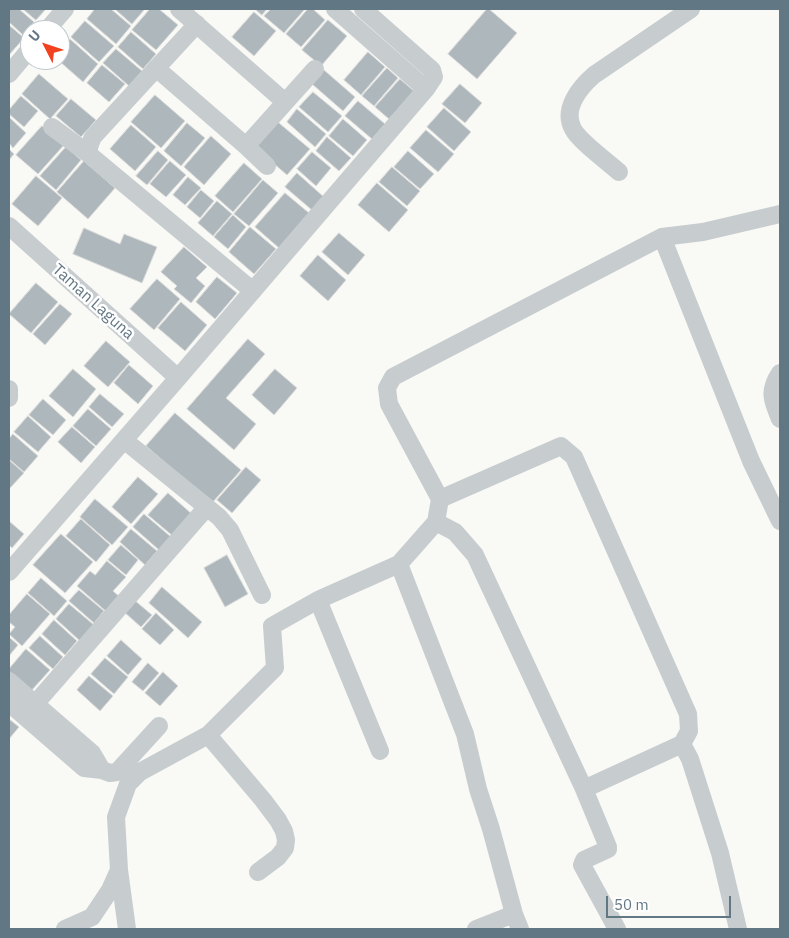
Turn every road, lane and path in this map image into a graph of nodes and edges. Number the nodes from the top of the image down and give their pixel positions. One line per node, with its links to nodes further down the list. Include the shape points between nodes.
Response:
1 (65, 9): 6 (street)
2 (179, 9): 7 (street)
3 (335, 9): 12 (street)
4 (363, 9): 12 (street, via 432,70 434,77)
5 (691, 9): 18 (street, via 594,75 573,101 569,118 573,129)
6 (56, 20)
7 (197, 24): 9 (street); 13 (street)
8 (20, 61): 11 (street)
9 (156, 68): 15 (street); 16 (street, via 93,137 89,146)
10 (315, 69): 13 (street)
11 (9, 74)
12 (426, 89): 22 (street)
13 (285, 102): 15 (street)
14 (52, 127): 16 (street)
15 (246, 146): 17 (street)
16 (90, 156): 22 (street)
17 (267, 166)
18 (619, 172)
19 (780, 214): 21 (street, via 703,232)
20 (9, 226): 24 (street, Taman Laguna)
21 (662, 237): 29 (street, via 393,377 387,388 389,404); 31 (street, via 750,461)
22 (253, 290): 24 (street)
23 (780, 373): 27 (street, via 772,395)
24 (178, 378): 28 (street)
25 (9, 389): 26 (street)
26 (9, 398)
27 (780, 419)
28 (124, 440): 30 (street); 34 (street)
29 (440, 499): 32 (street); 42 (street, via 561,446 574,457 688,714 689,731)
30 (207, 507): 35 (street, via 230,530); 39 (street)
31 (780, 521)
32 (436, 522): 33 (street); 45 (street, via 455,532 475,555)
33 (399, 564): 36 (street); 48 (street, via 465,734)
34 (9, 572)
35 (262, 595)
36 (318, 600): 41 (street, via 272,626 275,668); 43 (street)
37 (9, 681): 39 (street)
38 (9, 703): 44 (street, via 84,768)
39 (35, 704): 44 (street, via 92,753)
40 (159, 726): 44 (street, via 117,772 110,774)
41 (208, 735): 46 (street, via 140,772 128,784 116,817); 47 (street, via 263,800 284,831 285,848)
42 (682, 744): 45 (street); 53 (street, via 690,759 720,853)
43 (380, 751)
44 (102, 770)
45 (584, 789): 52 (street, via 608,849 582,864)
46 (119, 870): 49 (street, via 92,917); 50 (street)
47 (258, 872)
48 (517, 922): 51 (street)
49 (65, 929)
50 (127, 929)
51 (476, 929)
52 (616, 929)
53 (738, 929)

